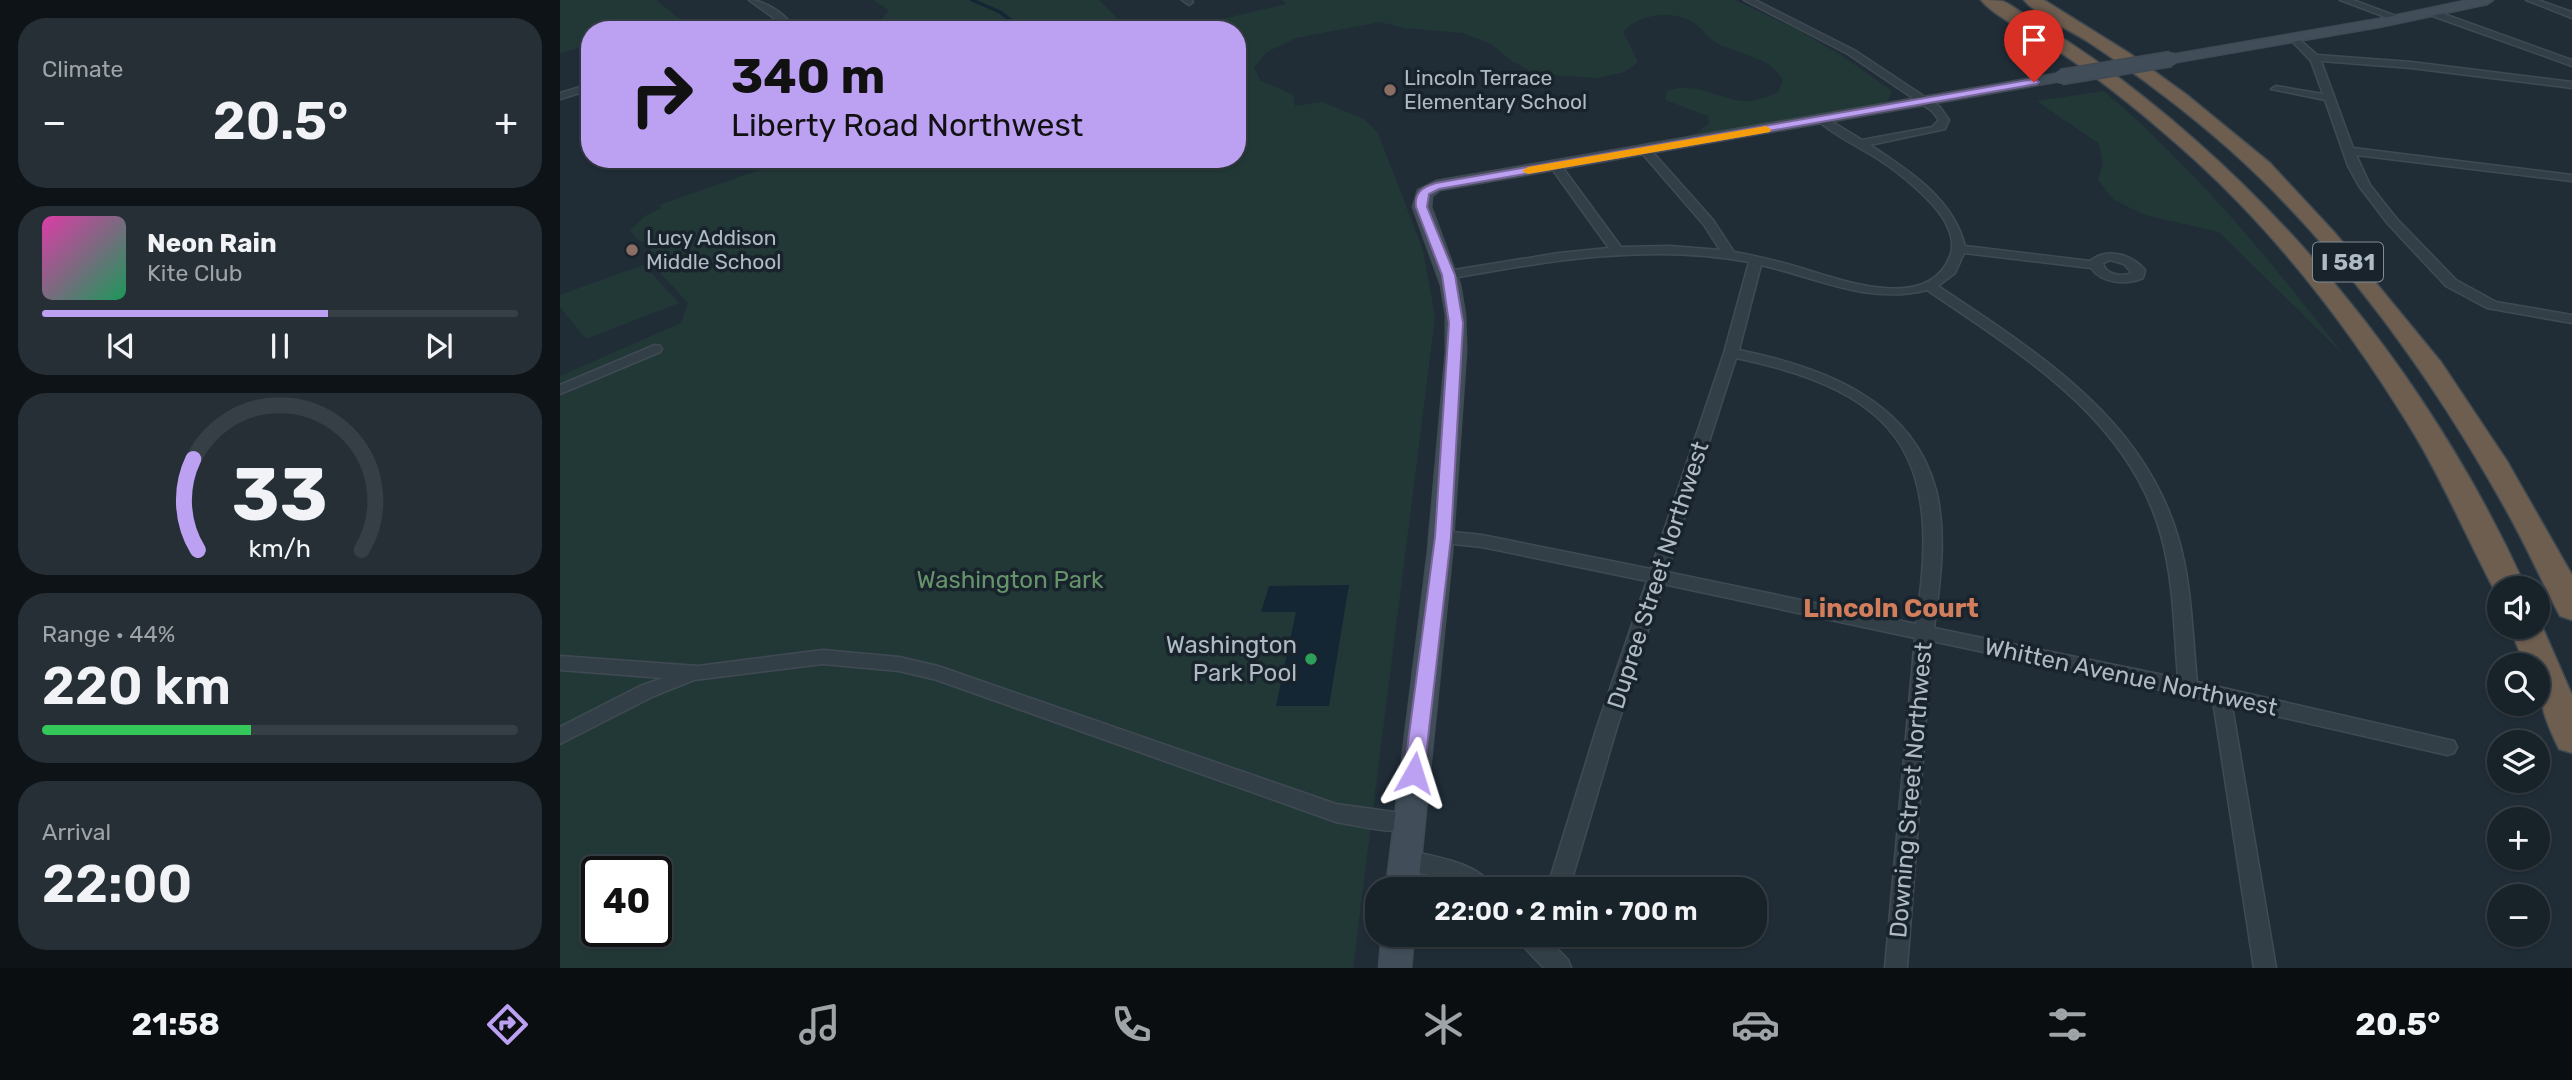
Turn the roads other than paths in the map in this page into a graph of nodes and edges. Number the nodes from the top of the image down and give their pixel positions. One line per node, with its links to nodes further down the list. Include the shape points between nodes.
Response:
1 (753, 0): 11 (street)
2 (1748, 0): 22 (street, via 1851,52)
3 (1989, 0): 42 (highway, I 581, via 2119,86 2261,211 2321,280 2405,396)
4 (2032, 0): 44 (highway, I 581, via 2124,58 2201,115 2263,169 2338,250 2415,345 2478,436)
5 (2344, 0): 10 (street)
6 (2487, 0): 8 (street)
7 (2530, 0): 9 (street)
8 (2430, 12): 10 (street); 14 (street)
9 (2572, 15)
10 (2399, 19): 12 (street)
11 (784, 21)
12 (2294, 38): 13 (street); 22 (street, bridge)
13 (2314, 58): 16 (street, via 2377,60); 21 (street)
14 (2572, 63)
15 (560, 81): 19 (street)
16 (2572, 85)
17 (2276, 89): 21 (street)
18 (581, 90): 19 (street)
19 (572, 93): 20 (street)
20 (560, 96)
21 (2330, 98): 26 (street)
22 (1923, 102): 23 (street); 24 (street, via 1941,114 1941,127)
23 (1822, 120): 24 (street); 25 (street)
24 (1859, 144): 30 (street, via 1938,201 1954,228)
25 (1645, 150): 27 (street); 32 (street, via 1709,223)
26 (2349, 151): 28 (street); 37 (street, via 2365,186 2392,221 2451,283 2506,309)
27 (1556, 166): 29 (street); 31 (street)
28 (2572, 178)
29 (1429, 189): 35 (street, via 1422,196 1422,207)
30 (1958, 249): 34 (street); 36 (street, via 1949,273)
31 (1617, 250): 32 (street); 35 (street)
32 (1730, 256): 33 (street)
33 (1756, 260): 36 (street, via 1860,289 1901,291); 39 (street, Dupree Street Northwest)
34 (2095, 265)
35 (1448, 275): 41 (street, via 1456,333)
36 (1929, 286): 49 (street, via 2068,382 2140,468 2170,536)
37 (2572, 319)
38 (655, 349): 40 (street)
39 (1731, 353): 43 (street, Dupree Street Northwest); 45 (street, Downing Street Northwest, via 1789,366 1841,387 1881,414 1907,442 1924,475 1933,526)
40 (560, 390)
41 (1443, 537): 43 (street, Whitten Avenue Northwest); 54 (street)
42 (2504, 576)
43 (1658, 577): 45 (street, Whitten Avenue Northwest); 58 (street, Dupree Street Northwest)
44 (2572, 607)
45 (1924, 633): 49 (street, Whitten Avenue Northwest); 63 (street, Downing Street Northwest)
46 (2531, 639): 52 (highway)
47 (560, 663): 48 (street)
48 (698, 673): 51 (street, via 646,691); 54 (street, via 823,657 899,664 938,673 1336,813)
49 (2188, 688): 50 (street, Whitten Avenue Northwest)
50 (2221, 695): 53 (street, Whitten Avenue Northwest); 64 (street)
51 (560, 736)
52 (2572, 738)
53 (2447, 747)
54 (1409, 821): 55 (street)
55 (1405, 860): 56 (street); 57 (street)
56 (1403, 877)
57 (1464, 877)
58 (1562, 877)
59 (1397, 947): 61 (street)
60 (1543, 947): 62 (street)
61 (1395, 968)
62 (1560, 968)
63 (1896, 968)
64 (2265, 968)

